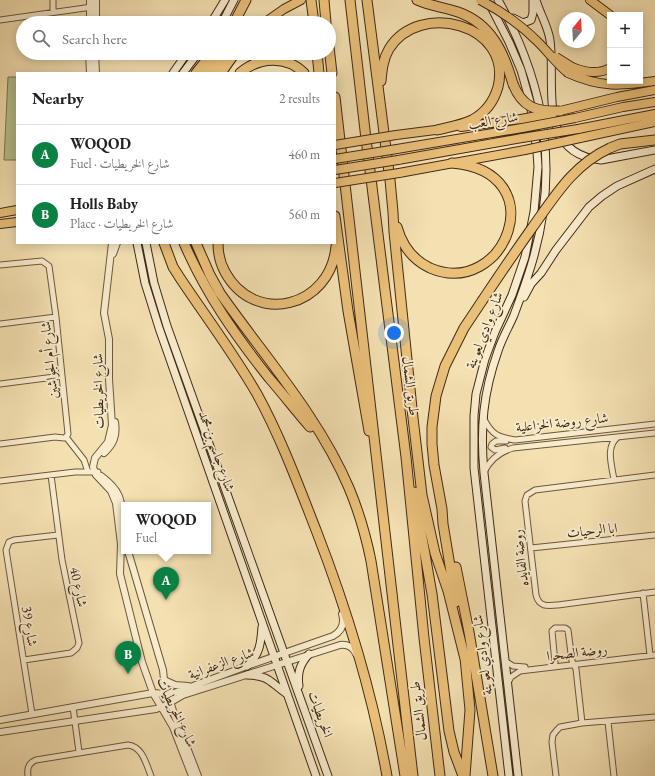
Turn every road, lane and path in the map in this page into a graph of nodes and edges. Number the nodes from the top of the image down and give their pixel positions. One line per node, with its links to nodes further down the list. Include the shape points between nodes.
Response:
1 (52, 0): 22 (street)
2 (90, 0): 20 (street)
3 (96, 0): 20 (street)
4 (225, 0): 27 (main road)
5 (234, 0): 28 (main road)
6 (246, 0): 29 (highway)
7 (249, 0): 30 (highway)
8 (301, 0): 31 (main road)
9 (311, 0): 32 (highway)
10 (324, 0): 33 (highway)
11 (350, 0): 115 (highway, طريق الشمال)
12 (367, 0): 66 (highway)
13 (417, 0): 67 (highway, bridge, via 472,18 500,47 520,98 541,111)
14 (480, 0): 49 (main road, bridge, via 515,21 561,67)
15 (487, 0): 179 (main road, شارع وادي لعوينة, via 521,70 530,102 538,167 534,212 525,257 485,358 476,394 474,422 474,468)
16 (498, 0): 21 (main road, شارع وادي لعوينة)
17 (533, 0): 21 (main road, via 532,17 526,23 516,20)
18 (536, 0): 73 (main road, via 550,41 554,118 565,142 580,156 592,160)
19 (590, 0): 23 (main road)
20 (93, 7): 22 (street); 25 (street); 26 (street)
21 (504, 10): 97 (main road, شارع وادي لعوينة, via 518,37 535,86 543,129 546,171 546,196 537,241)
22 (53, 12): 24 (street)
23 (607, 13)
24 (26, 16)
25 (91, 16)
26 (95, 16)
27 (215, 16)
28 (226, 16)
29 (238, 16)
30 (243, 16)
31 (274, 16)
32 (313, 16)
33 (325, 16)
34 (16, 18): 35 (street)
35 (0, 20)
36 (89, 60): 50 (street)
37 (95, 60): 51 (street)
38 (182, 60): 52 (main road)
39 (193, 60): 53 (main road)
40 (206, 60): 54 (highway)
41 (215, 60): 55 (highway)
42 (222, 60): 56 (main road)
43 (230, 60): 57 (highway)
44 (272, 60): 58 (highway, via 258,62)
45 (272, 60): 59 (highway, via 289,63)
46 (318, 60): 60 (highway)
47 (330, 60): 61 (highway)
48 (607, 69): 49 (main road, via 595,72)
49 (570, 70): 62 (main road, via 593,82 608,85)
50 (90, 72)
51 (96, 72)
52 (174, 72)
53 (184, 72)
54 (197, 72)
55 (208, 72)
56 (213, 72)
57 (222, 72)
58 (242, 72)
59 (302, 72)
60 (319, 72)
61 (332, 72)
62 (655, 81)
63 (655, 90): 67 (main road)
64 (655, 102): 74 (main road, شارع العب, bridge, via 522,128)
65 (336, 106): 114 (highway, طريق الشمال)
66 (381, 106): 70 (highway, via 384,62 388,50 396,39 412,26 428,21 461,23 480,35 492,49 498,66 498,84 494,98 477,117); 80 (highway)
67 (560, 111): 70 (main road, bridge)
68 (655, 114): 77 (main road, شارع العب, bridge)
69 (655, 122): 75 (main road, bridge)
70 (437, 130): 72 (main road, bridge)
71 (655, 140): 123 (highway, bridge, via 620,144 610,148 587,160 569,178 482,301 454,347 436,396 432,427 435,471)
72 (336, 145)
73 (655, 150)
74 (336, 159)
75 (452, 163): 78 (main road, bridge); 80 (highway, via 473,166 487,172 506,194 511,210 509,227 504,241 491,258 477,267 461,272 444,272 428,267 414,257 404,244)
76 (655, 169): 97 (main road, via 617,186 589,207 531,284)
77 (336, 170)
78 (336, 183)
79 (16, 210): 81 (main road)
80 (393, 212): 143 (highway, via 422,495 435,553 448,591)
81 (0, 213)
82 (16, 222): 83 (main road)
83 (0, 224)
84 (336, 225): 85 (highway)
85 (337, 234): 86 (highway); 114 (highway, via 366,418)
86 (336, 242)
87 (112, 244): 110 (street, شارع الخريطيات, via 104,313 109,339 112,425)
88 (117, 244): 110 (street, شارع الخريطيات, via 112,257 107,310 112,337 116,432)
89 (137, 244): 134 (main road, شارع جاسم بن محمد, via 145,283 159,328)
90 (146, 244): 135 (main road, شارع جاسم بن محمد, via 154,283 167,326)
91 (164, 244): 124 (highway, via 180,278 228,347 257,395 284,450)
92 (184, 244): 111 (highway, via 209,295 242,344)
93 (196, 244): 111 (highway, via 220,293 307,413)
94 (218, 244): 95 (highway, via 223,269 233,284 250,297 269,304 293,302 308,295 324,281 334,258)
95 (336, 244)
96 (0, 266): 98 (street, شارع أم الجواشين, via 38,261 47,263)
97 (514, 315): 102 (main road, شارع وادي لعوينة, via 498,349)
98 (56, 317): 99 (street); 100 (street, شارع أم الجواشين)
99 (0, 324)
100 (62, 376): 101 (street); 105 (street, شارع أم الجواشين, via 68,434)
101 (0, 384)
102 (483, 416): 108 (street, شارع روضة الخزاعلية, via 489,429 495,434); 117 (main road, شارع وادي لعوينة)
103 (655, 424): 108 (street, شارع روضة الخزاعلية)
104 (655, 433): 106 (street, شارع روضة الخزاعلية)
105 (66, 437): 109 (street); 116 (street)
106 (618, 437): 107 (street, شارع روضة الخزاعلية); 113 (street, via 612,443)
107 (599, 439): 112 (street, شارع روضة الخزاعلية); 113 (street, via 605,442)
108 (515, 440): 112 (street, via 494,442 491,446 495,450)
109 (0, 444)
110 (109, 446): 116 (street, شارع الخريطيات, via 98,460)
111 (327, 446): 174 (highway, via 349,488 368,548)
112 (518, 448): 117 (street, شارع روضة الخزاعلية, via 499,454)
113 (610, 451): 120 (street)
114 (376, 457): 175 (highway, طريق الشمال)
115 (406, 469): 176 (highway, طريق الشمال); 177 (highway, via 419,519 438,634 449,730 454,752)
116 (94, 472): 118 (street); 122 (street, via 112,485); 129 (street, شارع الخريطيات, via 111,490 116,503)
117 (484, 473): 141 (main road, شارع وادي لعوينة)
118 (51, 475): 121 (street); 125 (street, شارع 40)
119 (655, 475): 120 (street, روضة الفايده)
120 (614, 480): 127 (street, روضة الفايده, via 529,492 525,501)
121 (0, 482)
122 (121, 502)
123 (442, 509): 143 (highway); 178 (highway, via 469,632)
124 (315, 529): 135 (street, شارع الزعفرانية, via 343,618 343,626 334,636); 140 (highway, via 346,613)
125 (58, 535): 131 (street, شارع 39, via 9,542); 139 (street, شارع 40, via 79,640 78,646 71,652)
126 (655, 535): 127 (street, ابا الرحيات)
127 (531, 548): 133 (street, روضة الفايده, via 536,595 542,605)
128 (0, 551): 131 (street)
129 (121, 554): 152 (street, شارع الخريطيات, via 120,574 137,645)
130 (130, 554): 149 (street, شارع الخريطيات)
131 (6, 556): 139 (street, شارع 39)
132 (655, 592): 133 (street, روضة الفايده)
133 (643, 593): 136 (street)
134 (262, 624): 138 (main road, شارع جاسم بن محمد); 147 (main road, via 258,652)
135 (285, 653): 138 (street, شارع الزعفرانية); 142 (main road, شارع جاسم بن محمد)
136 (652, 653): 145 (street, روضة الصحرا)
137 (309, 654): 140 (street, شارع الزعفرانية, via 343,645 354,650); 142 (street, شارع الزعفرانية); 156 (main road, via 298,674)
138 (274, 657): 146 (main road, شارع جاسم بن محمد); 147 (street, شارع الزعفرانية)
139 (24, 660): 159 (street, شارع 39)
140 (360, 660): 173 (highway)
141 (505, 661): 144 (street, روضة الصحرا, via 519,668); 150 (main road, شارع وادي لعوينة)
142 (288, 662): 146 (street, شارع الزعفرانية); 156 (main road, الخريطيات)
143 (466, 663): 177 (highway, via 470,710)
144 (555, 663): 145 (street, روضة الصحرا); 145 (street, via 552,631 555,628 565,628 568,630)
145 (573, 663): 150 (street, روضة الصحرا, via 520,670 511,677); 164 (street)
146 (277, 665): 148 (street, شارع الزعفرانية); 154 (main road, الخريطيات)
147 (247, 666): 151 (street, شارع الزعفرانية)
148 (247, 675): 154 (main road, via 267,678); 155 (street, شارع الزعفرانية, via 184,695)
149 (164, 680): 151 (street, via 175,685); 153 (street, شارع الخريطيات)
150 (508, 684): 180 (main road, شارع وادي لعوينة)
151 (193, 686): 153 (street, شارع الزعفرانية)
152 (153, 693): 153 (street, شارع الزعفرانية); 157 (street, شارع الزعفرانية); 158 (street, شارع الخريطيات)
153 (167, 694): 155 (street, شارع الخريطيات)
154 (287, 694): 171 (main road, الخريطيات)
155 (171, 702): 158 (street, شارع الزعفرانية); 170 (street, شارع الخريطيات)
156 (302, 702): 172 (main road, الخريطيات)
157 (73, 707): 159 (street, شارع الزعفرانية); 162 (street)
158 (162, 707): 162 (street, شارع الزعفرانية); 169 (street, شارع الخريطيات, via 173,727)
159 (32, 714): 161 (street, شارع الزعفرانية)
160 (655, 716): 163 (street)
161 (0, 720)
162 (74, 721): 165 (street, شارع الزعفرانية); 166 (street)
163 (608, 722): 164 (street); 182 (street)
164 (582, 723): 181 (street, via 560,728 553,735)
165 (0, 732)
166 (79, 752): 167 (street, via 31,762); 168 (street, via 134,746 141,753)
167 (28, 776)
168 (151, 776)
169 (192, 776)
170 (198, 776)
171 (316, 776)
172 (328, 776)
173 (387, 776)
174 (405, 776)
175 (413, 776)
176 (440, 776)
177 (464, 776)
178 (492, 776)
179 (509, 776)
180 (518, 776)
181 (556, 776)
182 (614, 776)

